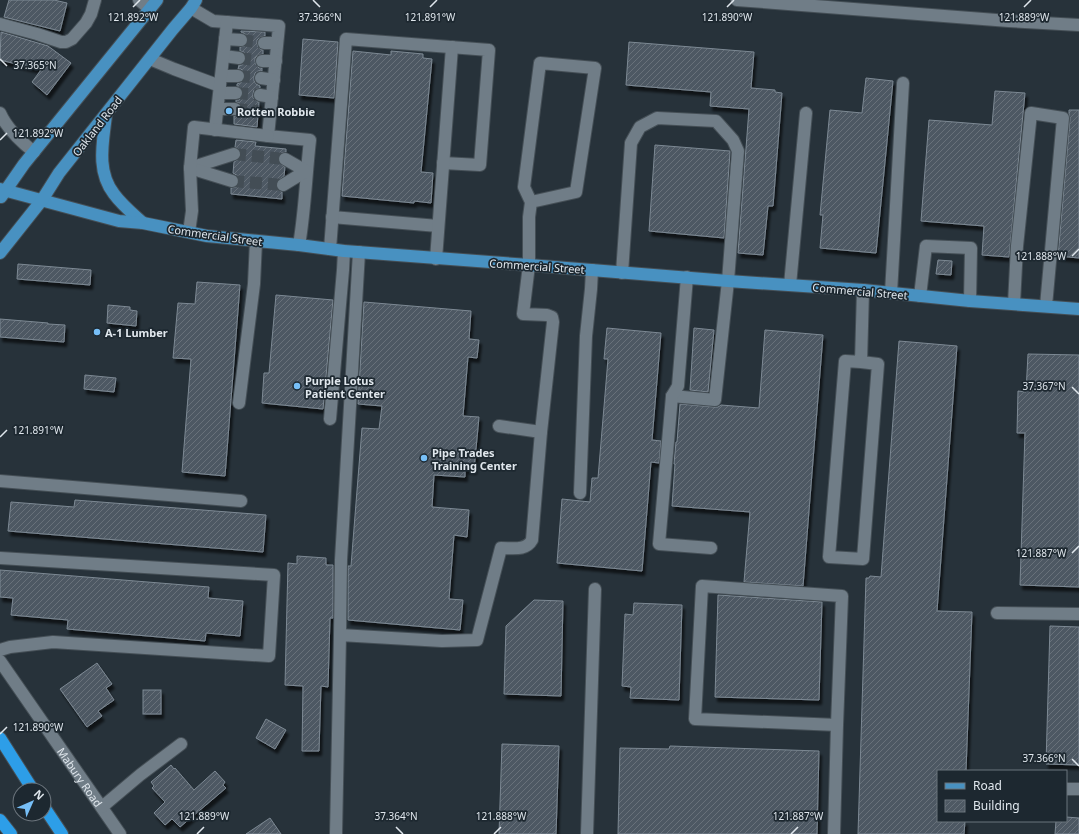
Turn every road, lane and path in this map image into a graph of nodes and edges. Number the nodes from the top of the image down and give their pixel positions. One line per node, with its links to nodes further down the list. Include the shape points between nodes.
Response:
1 (95, 0): 7 (street, via 86,23 66,42)
2 (139, 0): 4 (street)
3 (737, 0): 8 (street)
4 (153, 4): 34 (main road)
5 (193, 4): 6 (street, via 213,21); 16 (main road, Oakland Road)
6 (227, 22): 9 (street); 12 (street, via 279,26)
7 (0, 24)
8 (1079, 25)
9 (226, 39): 10 (street); 14 (street)
10 (241, 40)
11 (264, 43): 12 (street)
12 (278, 43): 18 (street)
13 (452, 47): 37 (street); 37 (street, via 489,50 480,166); 45 (street, via 346,38)
14 (224, 56): 15 (street); 23 (street)
15 (239, 58)
16 (150, 59): 23 (street); 31 (main road, Oakland Road)
17 (262, 61): 18 (street)
18 (276, 61): 21 (street)
19 (238, 76): 23 (street)
20 (261, 78): 21 (street)
21 (274, 80): 26 (street)
22 (903, 83): 63 (street)
23 (221, 85): 24 (street); 27 (street)
24 (236, 93)
25 (260, 95): 26 (street)
26 (272, 97): 33 (street, via 264,112)
27 (218, 109): 28 (street); 32 (street)
28 (235, 110)
29 (0, 113): 34 (street, via 21,142)
30 (806, 113): 61 (street)
31 (106, 114): 43 (main road, Oakland Road); 46 (main road, via 102,153 105,178 115,196)
32 (215, 130): 33 (street); 38 (street, via 194,127)
33 (268, 136): 39 (street, via 310,140)
34 (34, 152): 42 (main road)
35 (234, 154): 38 (street)
36 (286, 159): 39 (street)
37 (443, 162): 47 (street)
38 (190, 168): 40 (street); 48 (street, via 192,211)
39 (306, 171): 41 (street); 50 (street)
40 (232, 181)
41 (283, 186)
42 (2, 192): 43 (main road, Commercial Street)
43 (42, 200): 46 (main road, Commercial Street, via 119,221); 52 (main road, Oakland Road)
44 (531, 202): 44 (street, via 524,188 540,63 595,68 576,192); 56 (street)
45 (332, 217): 47 (street); 51 (street)
46 (142, 223): 48 (main road, Commercial Street)
47 (438, 226): 55 (street)
48 (189, 232): 49 (main road, Commercial Street)
49 (256, 241): 50 (main road, Commercial Street); 71 (street, via 254,284)
50 (299, 246): 51 (main road, Commercial Street)
51 (330, 249): 53 (main road, Commercial Street)
52 (0, 252)
53 (344, 252): 54 (main road, Commercial Street); 72 (street)
54 (359, 252): 55 (main road, Commercial Street); 83 (street, via 341,560)
55 (436, 259): 56 (main road, Commercial Street)
56 (529, 265): 57 (main road, Commercial Street); 74 (street, via 524,314 548,315 552,317 553,322)
57 (592, 270): 58 (main road, Commercial Street); 76 (street, via 586,336)
58 (622, 273): 59 (main road, Commercial Street); 60 (street, via 631,144 640,127 657,118 716,121 733,140 738,151)
59 (687, 277): 60 (main road, Commercial Street); 70 (street, via 678,386)
60 (728, 281): 61 (main road, Commercial Street); 70 (street, via 715,400)
61 (790, 285): 62 (main road, Commercial Street)
62 (863, 290): 63 (main road, Commercial Street); 69 (street)
63 (891, 293): 64 (main road, Commercial Street)
64 (920, 296): 65 (main road, Commercial Street); 65 (street, via 926,246 971,248)
65 (970, 301): 66 (main road, Commercial Street)
66 (1014, 304): 67 (main road, Commercial Street); 67 (street, via 1017,246 1031,113 1063,118)
67 (1046, 306): 68 (main road, Commercial Street)
68 (1079, 309)
69 (861, 362): 69 (street, via 845,361 829,557 863,560 878,364)
70 (672, 396): 78 (street, via 659,544)
71 (239, 403)
72 (330, 419)
73 (499, 426): 74 (street)
74 (541, 432): 83 (street, via 532,540 523,548 501,548 477,640 442,641)
75 (0, 481): 77 (street)
76 (580, 493)
77 (241, 501)
78 (711, 548)
79 (0, 558): 84 (street, via 274,576 269,656 53,642)
80 (595, 589): 99 (street)
81 (997, 613): 82 (street)
82 (1079, 614)
83 (340, 635): 98 (street)
84 (0, 650)
85 (0, 661): 92 (street, Mabury Road)
86 (837, 725): 86 (street, via 695,719 702,586 842,596); 100 (street)
87 (0, 738): 89 (highway)
88 (180, 744): 92 (street)
89 (28, 782)
90 (1067, 789): 91 (street)
91 (1079, 789)
92 (102, 806): 97 (street, Mabury Road)
93 (52, 819): 96 (highway)
94 (0, 820): 95 (highway)
95 (11, 834)
96 (62, 834)
97 (120, 834)
98 (336, 834)
99 (587, 834)
100 (834, 834)

